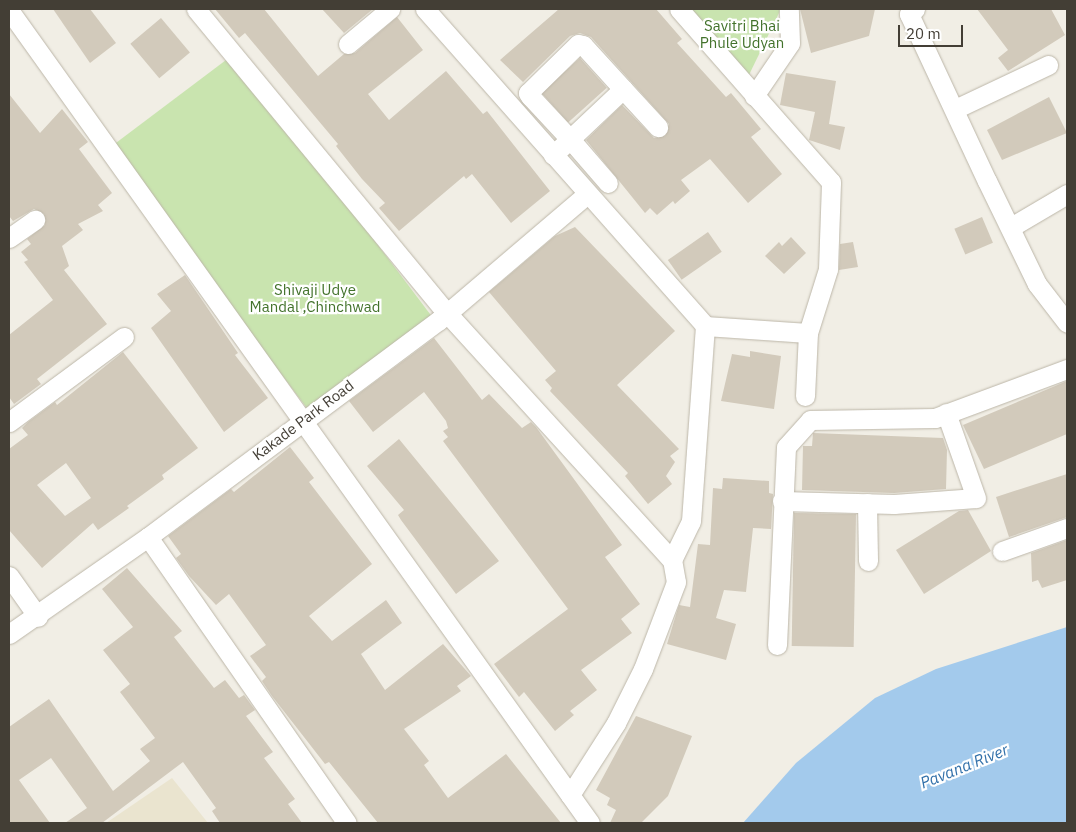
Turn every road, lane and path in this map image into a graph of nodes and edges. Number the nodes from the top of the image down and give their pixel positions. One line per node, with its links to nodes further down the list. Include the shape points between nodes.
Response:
1 (196, 9): 22 (street)
2 (390, 9): 8 (street)
3 (425, 9): 15 (street)
4 (679, 9): 11 (street)
5 (789, 9): 11 (street, via 790,43)
6 (915, 9): 12 (street, via 909,14)
7 (9, 10): 30 (street, via 108,144)
8 (348, 44)
9 (1048, 65): 12 (street)
10 (624, 89): 13 (street); 14 (street); 14 (street, via 586,46 578,44 532,87 530,96)
11 (754, 96): 25 (street, via 831,182 828,269)
12 (955, 109): 20 (street)
13 (658, 127)
14 (570, 139): 15 (street); 16 (street)
15 (553, 155): 17 (street)
16 (608, 183)
17 (587, 194): 22 (street, Kakade Park Road); 24 (street)
18 (1067, 194): 20 (street)
19 (35, 220): 21 (street)
20 (1011, 227): 23 (street, via 1037,284)
21 (9, 238)
22 (448, 313): 30 (street, Kakade Park Road); 37 (street)
23 (1067, 323)
24 (705, 326): 25 (street); 37 (street, via 691,521)
25 (808, 333): 28 (street)
26 (124, 337): 31 (street)
27 (1067, 369): 29 (street)
28 (805, 396)
29 (946, 413): 32 (street, via 934,418 810,420 786,447); 33 (street, via 976,498)
30 (299, 421): 35 (street, Kakade Park Road); 43 (street)
31 (9, 422)
32 (782, 501): 33 (street); 42 (street)
33 (866, 504): 38 (street)
34 (1067, 528): 36 (street)
35 (148, 537): 40 (street, Kakade Park Road); 44 (street)
36 (1002, 551)
37 (672, 560): 43 (street, via 676,582 643,669 616,723)
38 (868, 561)
39 (9, 576): 40 (street)
40 (38, 617): 41 (street, Kakade Park Road)
41 (9, 634)
42 (777, 645)
43 (570, 795): 45 (street)
44 (347, 823)
45 (590, 823)

